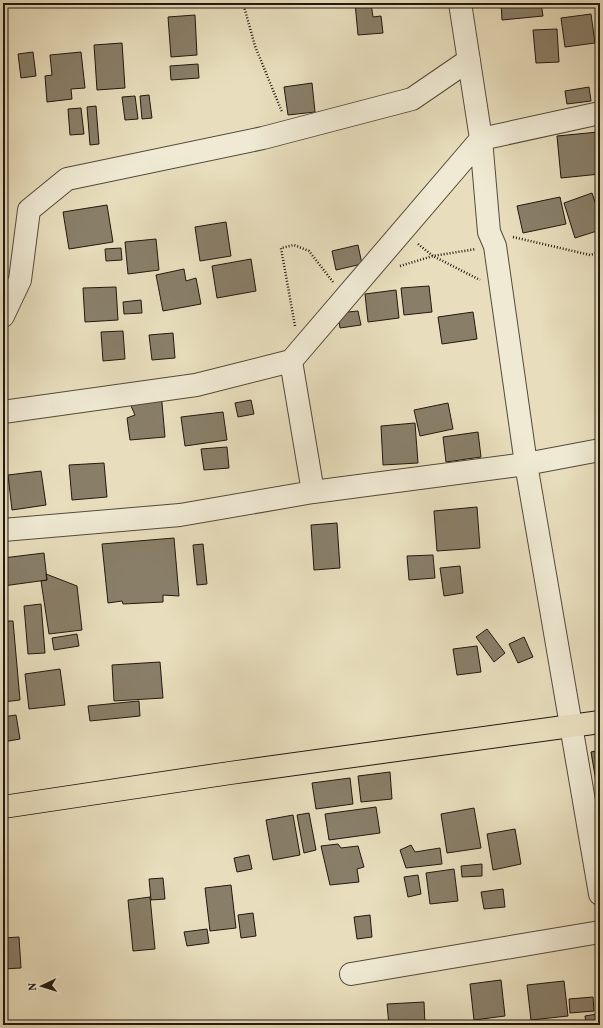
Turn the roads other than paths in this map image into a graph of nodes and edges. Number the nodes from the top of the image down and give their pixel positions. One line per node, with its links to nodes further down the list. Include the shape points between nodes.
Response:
1 (460, 3): 2 (street)
2 (469, 60): 4 (street); 5 (street, via 412,99 289,131 67,179 29,210 20,280)
3 (600, 113): 4 (street)
4 (481, 139): 6 (street); 9 (street, via 492,239)
5 (3, 316)
6 (296, 355): 7 (street, via 196,385); 10 (street)
7 (3, 412)
8 (600, 450): 9 (street)
9 (526, 464): 10 (street); 13 (street)
10 (313, 492): 11 (street, via 180,515)
11 (3, 530)
12 (600, 722): 13 (highway)
13 (571, 726): 14 (highway, via 230,772); 15 (street)
14 (3, 807)
15 (600, 894)
16 (600, 932): 17 (street)
17 (351, 974)

